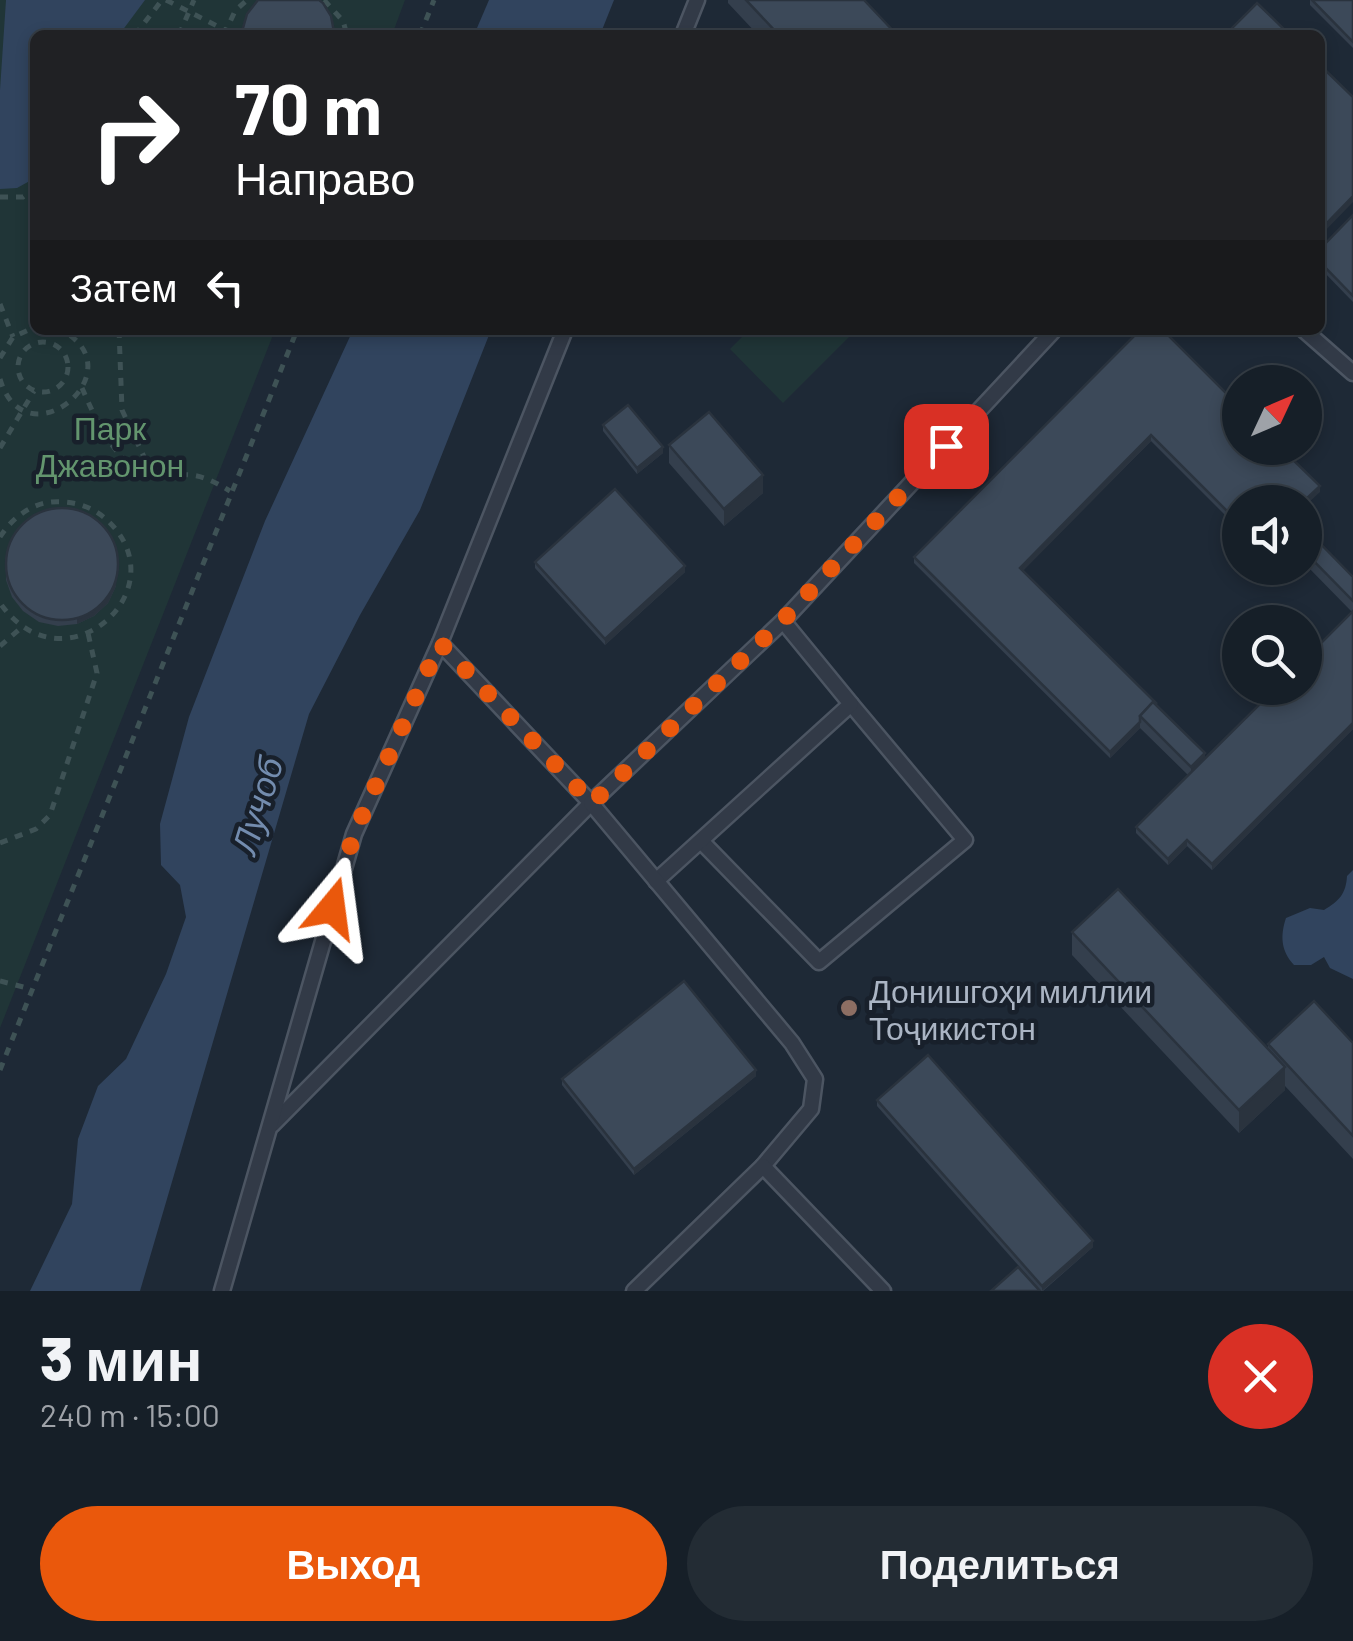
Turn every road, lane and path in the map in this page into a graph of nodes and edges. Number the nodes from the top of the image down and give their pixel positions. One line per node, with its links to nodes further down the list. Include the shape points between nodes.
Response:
1 (164, 0): 7 (path); 8 (path)
2 (194, 0): 7 (path)
3 (247, 0): 11 (path)
4 (324, 0): 12 (path)
5 (434, 0): 13 (path)
6 (697, 0): 14 (lane)
7 (189, 11): 9 (path); 10 (path)
8 (139, 30)
9 (181, 30)
10 (219, 30)
11 (226, 30)
12 (346, 30)
13 (422, 30)
14 (685, 30)
15 (30, 192): 16 (path)
16 (0, 197)
17 (0, 304): 25 (path)
18 (30, 328): 25 (path)
19 (67, 335): 29 (path, via 84,354)
20 (119, 335): 33 (path, via 122,410)
21 (295, 335): 34 (path)
22 (563, 335): 40 (lane)
23 (1049, 335): 37 (lane)
24 (1310, 335): 27 (lane)
25 (13, 337): 26 (path)
26 (0, 358)
27 (1353, 373)
28 (0, 379): 31 (path)
29 (82, 388): 31 (path, via 52,413); 33 (path, via 126,461)
30 (35, 390): 30 (path, via 18,373 20,358 30,345 54,344 66,356 68,373 51,391); 31 (path)
31 (23, 410): 32 (path)
32 (0, 448)
33 (153, 476): 34 (path, via 209,478)
34 (230, 492): 48 (path)
35 (0, 537): 39 (path, via 37,505 60,501 103,515 128,552 130,576 113,617)
36 (0, 603): 38 (path)
37 (782, 621): 42 (lane); 43 (lane)
38 (22, 627): 39 (path, via 51,639); 41 (path)
39 (88, 634): 45 (path, via 98,673 50,814 36,828)
40 (440, 643): 43 (lane); 50 (lane, via 354,834)
41 (0, 646)
42 (851, 704): 44 (lane); 44 (lane, via 965,840 819,962)
43 (592, 803): 46 (lane); 50 (lane)
44 (701, 840): 46 (lane)
45 (0, 843)
46 (656, 882): 51 (lane, via 792,1043 815,1080 810,1110)
47 (0, 981): 48 (path)
48 (32, 990): 49 (path)
49 (0, 1070)
50 (268, 1129): 52 (lane)
51 (763, 1166): 53 (lane); 54 (lane)
52 (222, 1291)
53 (634, 1291)
54 (883, 1291)

